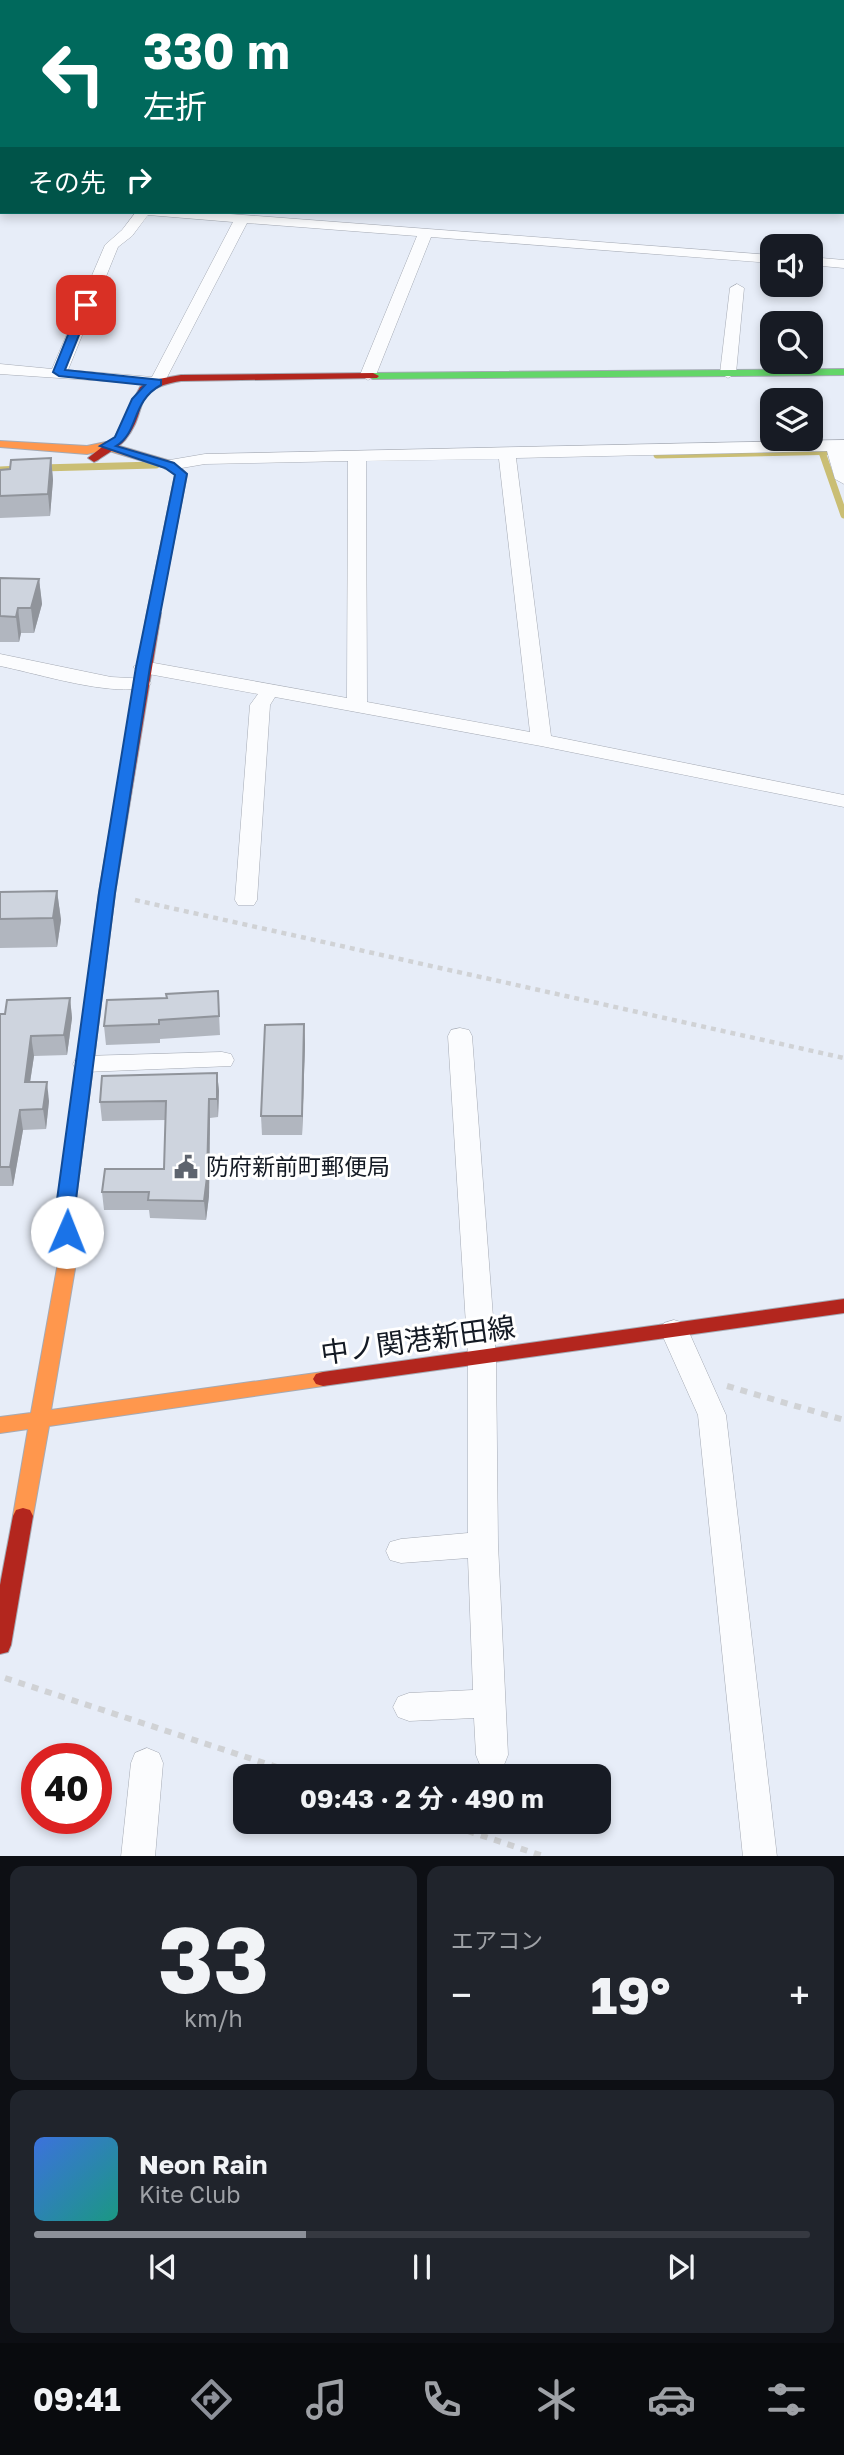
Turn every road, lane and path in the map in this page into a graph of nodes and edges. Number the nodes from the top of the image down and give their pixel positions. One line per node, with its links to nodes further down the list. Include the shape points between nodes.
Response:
1 (141, 214): 10 (street, via 112,245)
2 (178, 214): 3 (street)
3 (242, 219): 4 (street); 14 (street)
4 (426, 233): 5 (street); 13 (street)
5 (760, 258)
6 (823, 262): 7 (street)
7 (844, 264)
8 (737, 288): 12 (street)
9 (0, 369): 10 (street)
10 (59, 372): 14 (street)
11 (844, 372): 12 (street)
12 (728, 373): 13 (street)
13 (368, 375): 14 (street, via 206,377)
14 (157, 383): 17 (street, via 137,399 120,439)
15 (0, 444): 17 (street, via 87,450)
16 (838, 445): 18 (street); 22 (street)
17 (106, 446): 20 (street, via 88,463); 21 (street)
18 (507, 453): 19 (street); 27 (street)
19 (357, 455): 21 (street, via 205,459); 26 (street)
20 (56, 465)
21 (170, 465): 24 (street, via 181,474)
22 (844, 479)
23 (0, 660): 24 (street, via 111,683)
24 (142, 675): 25 (street); 29 (street)
25 (271, 689): 26 (street); 30 (street, via 260,705)
26 (357, 705): 27 (street)
27 (541, 740): 28 (street)
28 (844, 801)
29 (107, 893): 32 (path); 34 (street)
30 (246, 900)
31 (460, 1036): 37 (street)
32 (844, 1058)
33 (222, 1060): 34 (street)
34 (85, 1064): 39 (street, via 66,1207 68,1257)
35 (844, 1306): 36 (street, 中ノ関港新田線)
36 (674, 1330): 37 (street, 中ノ関港新田線); 38 (street)
37 (482, 1357): 39 (street, 中ノ関港新田線); 42 (street)
38 (698, 1380): 40 (path); 54 (street, via 712,1415)
39 (40, 1420): 41 (street, 中ノ関港新田線); 44 (street)
40 (844, 1420)
41 (0, 1425)
42 (483, 1544): 43 (street); 46 (street)
43 (401, 1551)
44 (0, 1645)
45 (0, 1676): 50 (path)
46 (491, 1703): 47 (street); 48 (street)
47 (409, 1707)
48 (492, 1755)
49 (147, 1763): 52 (street)
50 (268, 1764)
51 (477, 1834): 53 (path)
52 (138, 1856)
53 (543, 1856)
54 (760, 1856)

